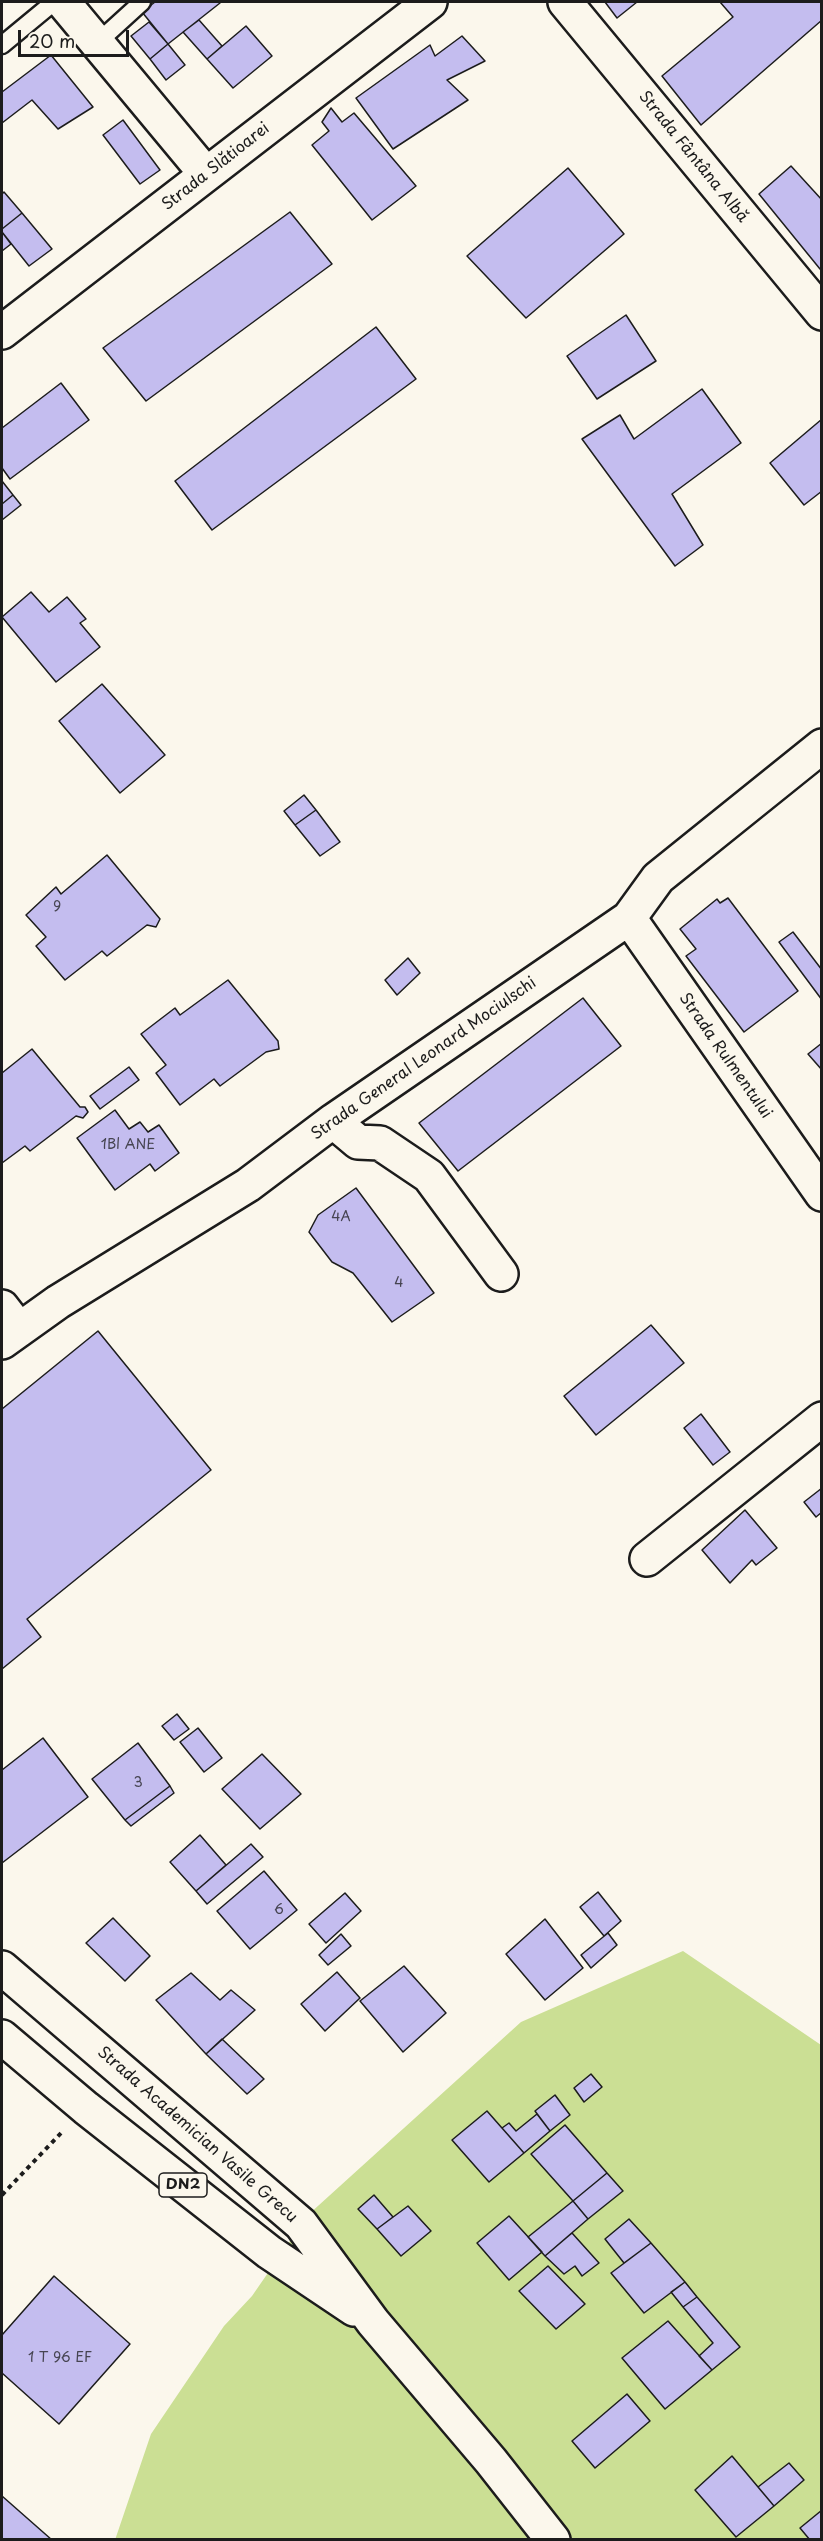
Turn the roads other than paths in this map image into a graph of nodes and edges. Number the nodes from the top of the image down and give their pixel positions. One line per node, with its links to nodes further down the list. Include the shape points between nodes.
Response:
1 (54, 2): 7 (lane)
2 (63, 2): 6 (street)
3 (142, 2): 6 (lane)
4 (430, 2): 8 (street, Strada Slătioarei)
5 (565, 2): 9 (street, Strada Fântâna Albă)
6 (97, 43): 8 (street)
7 (2, 45)
8 (206, 174): 10 (street, Strada Slătioarei)
9 (822, 313)
10 (2, 332)
11 (822, 746): 12 (street, Strada General Leonard Mociulschi, via 658,878)
12 (629, 918): 13 (street, Strada General Leonard Mociulschi); 14 (street, Strada Rulmentului)
13 (333, 1121): 15 (street, via 358,1142 380,1143 429,1176); 16 (street, Strada General Leonard Mociulschi, via 248,1185 58,1302)
14 (822, 1194)
15 (501, 1274)
16 (7, 1326)
17 (822, 1419): 18 (street)
18 (647, 1559)
19 (2, 1968): 21 (street, Strada Academician Vasile Grecu / DN2, via 301,2224)
20 (2, 2037): 21 (street, Strada Academician Vasile Grecu / DN2, via 268,2252)
21 (373, 2322): 22 (street, Strada Academician Vasile Grecu / DN2)
22 (553, 2540)

